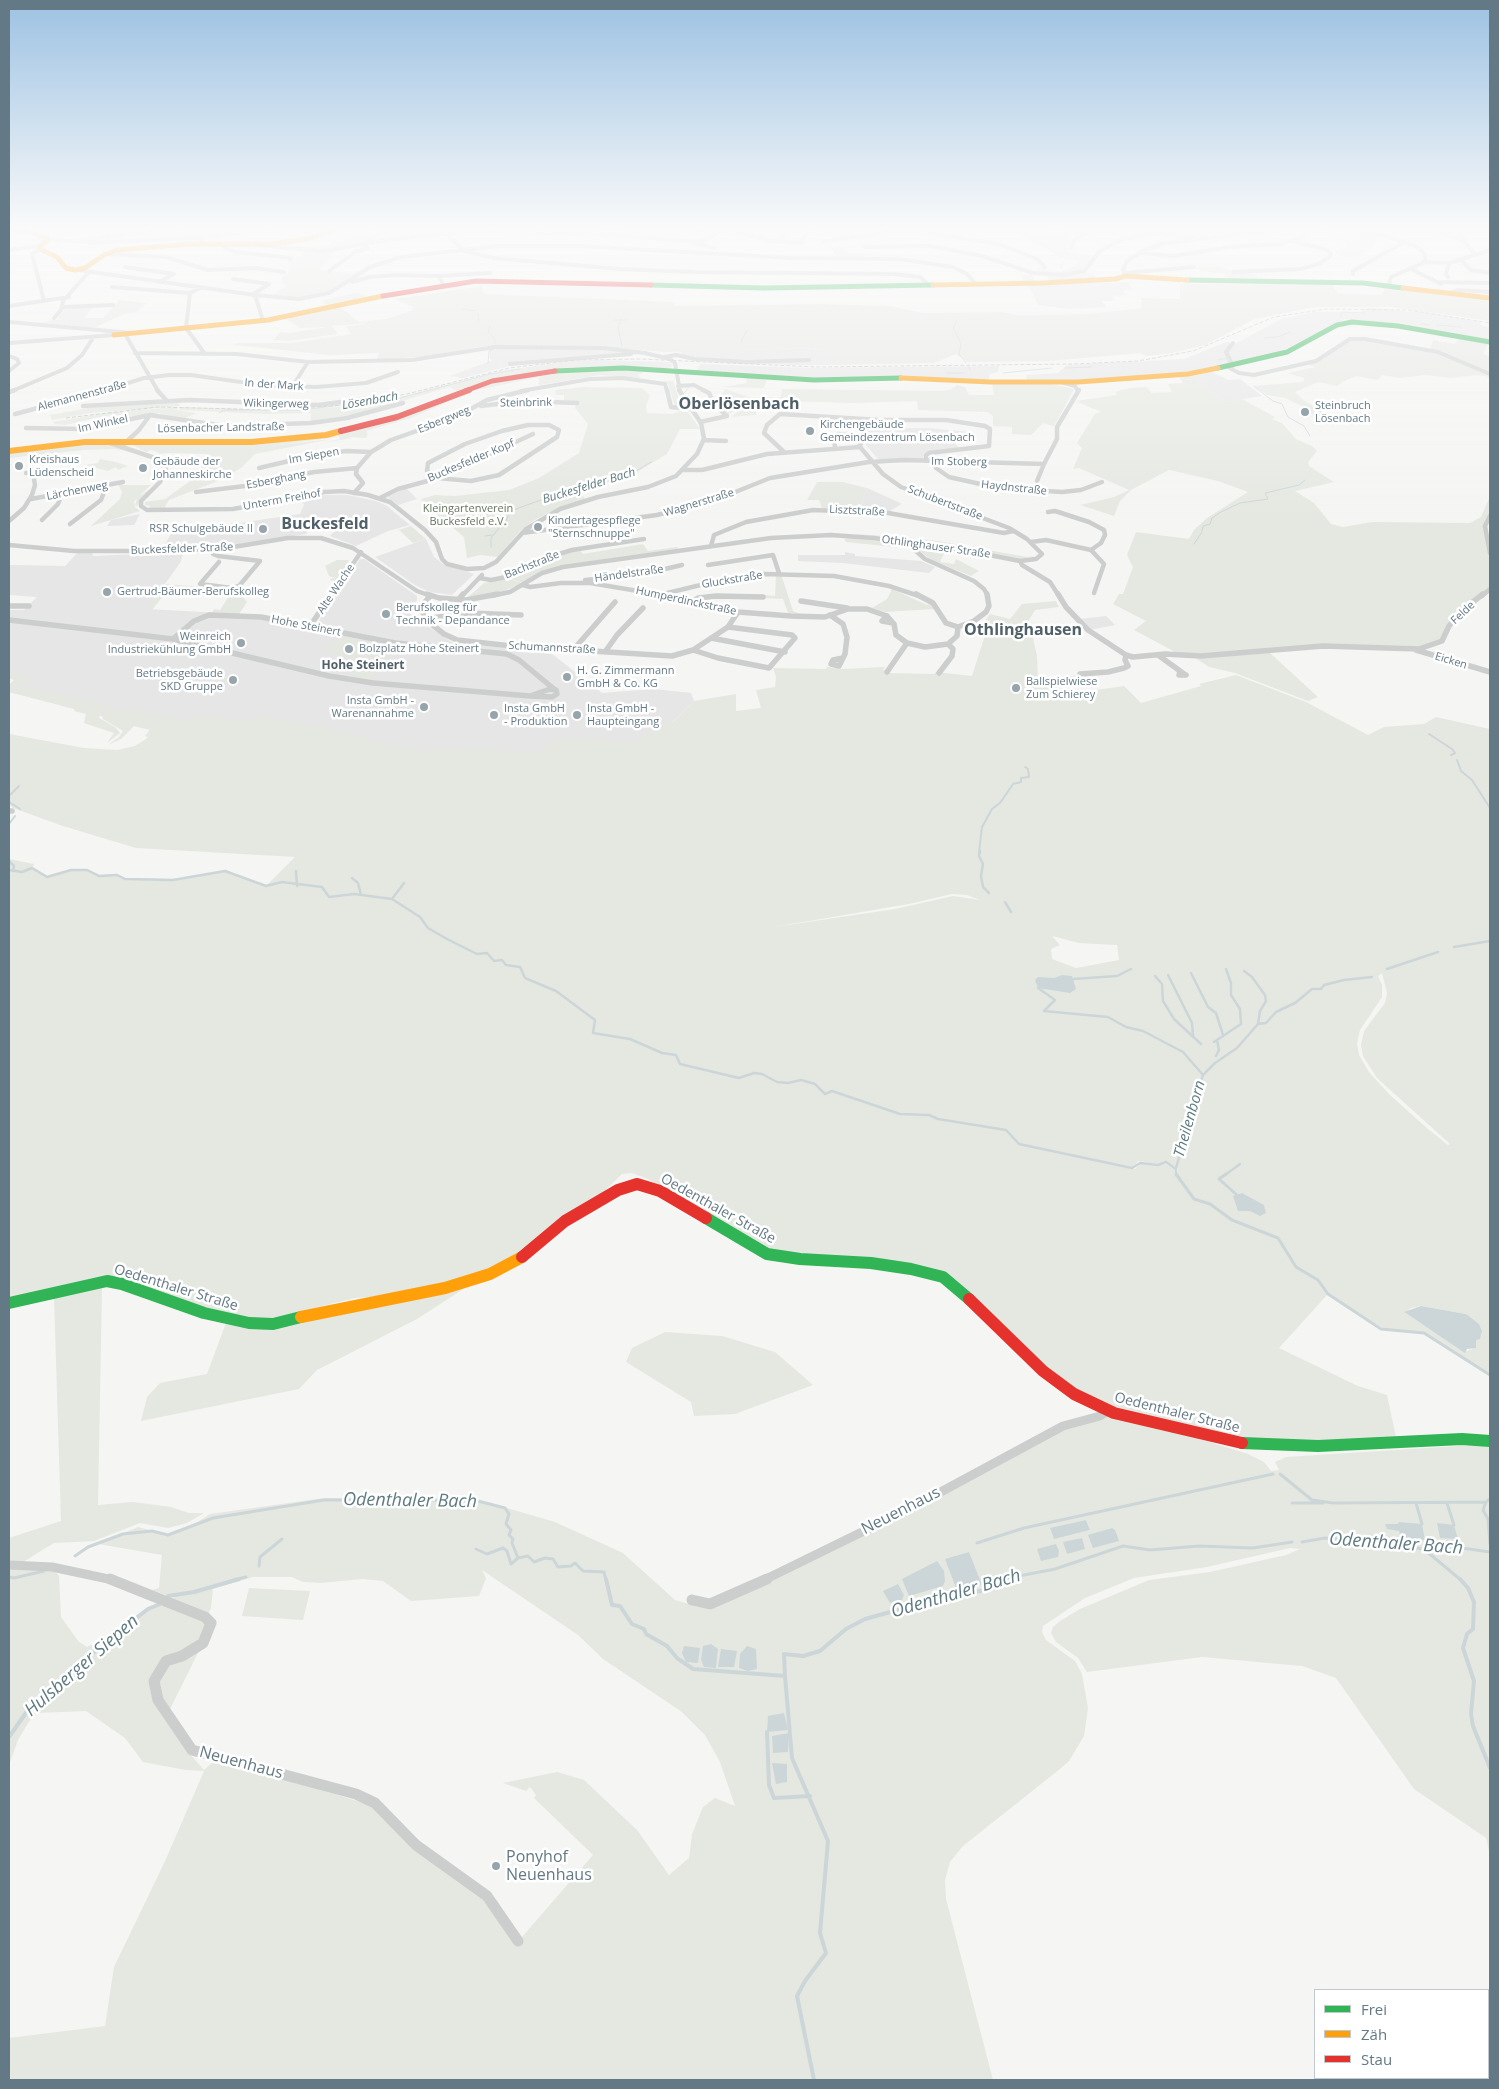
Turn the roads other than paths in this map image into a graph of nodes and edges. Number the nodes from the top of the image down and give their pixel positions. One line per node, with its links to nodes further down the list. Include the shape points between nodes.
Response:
1 (47, 325): 6 (street)
2 (214, 325): 5 (main road)
3 (1336, 325): 20 (main road, Lösenbacher Landstraße, via 1287,352)
4 (1392, 325): 9 (main road, Lösenbacher Landstraße)
5 (186, 328): 6 (main road); 14 (street)
6 (128, 333): 7 (main road); 12 (street)
7 (114, 335): 8 (street)
8 (93, 338): 10 (street); 29 (street, via 82,355 66,368)
9 (1490, 342)
10 (9, 343)
11 (1233, 343): 20 (street, via 1226,352)
12 (135, 353): 14 (street); 25 (street)
13 (645, 353): 16 (street); 18 (street, via 603,348 495,347 412,360); 19 (street)
14 (205, 354): 18 (street)
15 (9, 356): 21 (street, via 17,359 19,364)
16 (664, 357): 17 (street, via 676,355 748,362); 23 (street, via 675,363)
17 (808, 360)
18 (308, 362): 28 (street)
19 (510, 364)
20 (1231, 367): 24 (street, via 1254,375 1316,361 1350,339 1364,339 1438,352); 26 (main road, Lösenbacher Landstraße, via 1116,381)
21 (9, 371)
22 (398, 372): 28 (street, In der Mark, via 358,384)
23 (677, 372): 26 (main road, Lösenbacher Landstraße, via 814,380 914,378); 27 (street); 44 (main road, Lösenbacher Landstraße, via 595,368 525,374 480,385 385,421 314,436 233,442)
24 (1490, 374)
25 (150, 378): 28 (street, In der Mark, via 191,374); 31 (street); 37 (street, Alemannenstraße)
26 (1061, 382): 53 (street, via 1079,390 1057,427 1058,439)
27 (678, 386): 36 (street); 39 (street, via 694,385 709,393 715,406 727,416)
28 (292, 387)
29 (9, 392)
30 (385, 396): 31 (street, Wikingerweg, via 318,405)
31 (167, 401): 34 (street, Wikingerweg)
32 (403, 403): 38 (street, Im Winkel, via 332,420 250,426 194,423)
33 (577, 403): 35 (street, Steinbrink, via 515,401)
34 (83, 406)
35 (474, 408): 36 (street, Esbergweg, via 504,394 600,378 662,383 668,387 672,407); 48 (street, Esbergweg, via 446,422 391,440)
36 (690, 409): 39 (street)
37 (15, 414)
38 (150, 415): 40 (street, Im Winkel, via 85,429); 44 (street, Im Winkel, via 139,435)
39 (700, 422): 42 (street)
40 (26, 428)
41 (533, 434): 58 (street, Buckesfelder Kopf)
42 (704, 440): 43 (street); 56 (street)
43 (726, 441)
44 (128, 444): 47 (main road, Lösenbacher Landstraße, via 84,442); 64 (street, Unterm Freihof, via 155,458 166,470 160,482 140,501 141,506 149,510 220,510 319,492)
45 (858, 446): 46 (street); 46 (street, Schubertstraße, via 861,444 855,436 839,434 834,437); 52 (street, Schubertstraße)
46 (835, 448): 49 (street)
47 (9, 451)
48 (371, 452): 54 (street, Im Siepen, via 354,450 319,454); 55 (street, Esbergweg)
49 (784, 452): 50 (street, via 764,432 767,425 782,414 944,420 990,428 989,446 929,453); 56 (street, via 745,458 702,470)
50 (926, 461): 51 (street, Im Stoberg); 52 (street, Im Stoberg)
51 (934, 461): 53 (street, Im Stoberg); 61 (street, Haydnstraße, via 936,468 949,477 998,488 1071,492)
52 (874, 462): 73 (street, Schubertstraße, via 888,478 908,490); 74 (street, Wagnerstraße, via 770,478 718,499 658,515)
53 (1044, 464): 59 (street)
54 (259, 468)
55 (357, 468): 63 (street, Esberghang); 64 (street, via 356,474 363,483)
56 (683, 470): 74 (street, via 648,487 565,507 541,518)
57 (32, 474): 67 (street, via 35,485)
58 (435, 478): 58 (street, via 471,481 499,475 545,446 557,437 559,430 549,425 525,425 465,444 428,463 426,471); 66 (street, Buckesfelder Kopf)
59 (1037, 481)
60 (123, 482): 62 (street, Lärchenweg)
61 (1102, 482)
62 (103, 486): 65 (street, Lärchenweg); 72 (street, via 100,500)
63 (196, 492)
64 (354, 493): 66 (street, Unterm Freihof)
65 (62, 494): 67 (street, Lärchenweg); 70 (street, via 58,504)
66 (380, 498): 89 (street, Unterm Freihof, via 430,534 447,564 461,569)
67 (31, 499): 71 (street)
68 (1048, 512): 82 (street, via 1102,528 1104,539)
69 (1490, 516): 75 (street, via 1485,526)
70 (42, 520)
71 (9, 521)
72 (70, 524)
73 (1014, 531): 77 (street, Schubertstraße); 80 (street, Lisztstraße, via 888,513 809,510 746,522 714,536)
74 (522, 532): 89 (street, via 496,562)
75 (1488, 536): 84 (street)
76 (644, 539): 91 (street, Bachstraße, via 567,551 511,576 491,580)
77 (1031, 542): 82 (street, via 1046,540); 85 (street, via 1042,555)
78 (908, 544): 80 (street, Othlinghauser Straße, via 823,535); 85 (street, Othlinghauser Straße); 114 (street, via 923,558 974,581 985,591 989,602 986,612)
79 (9, 545): 81 (street, Buckesfelder Straße, via 74,551)
80 (710, 546): 93 (street, Othlinghauser Straße, via 562,567 542,573)
81 (212, 549): 83 (street, Buckesfelder Straße, via 311,537 339,541); 86 (street, via 213,554 219,557 260,561 239,586 200,584)
82 (1091, 550): 95 (street, via 1104,564)
83 (361, 552): 97 (street, Buckesfelder Straße, via 414,589); 112 (street, Alte Wache)
84 (1490, 553)
85 (1020, 561): 124 (street, Othlinghauser Straße, via 1050,582 1066,607 1088,630)
86 (219, 562)
87 (682, 565): 92 (street, Händelstraße, via 644,574)
88 (708, 565): 90 (street, via 773,556)
89 (481, 568): 91 (street)
90 (779, 573): 96 (street, Gluckstraße, via 730,578); 114 (street, Gluckstraße, via 857,580 922,596 937,607 946,623)
91 (480, 578): 99 (street)
92 (575, 582): 93 (street, Humperdinckstraße); 96 (street, Humperdinckstraße)
93 (523, 585): 99 (street, Othlinghauser Straße, via 496,596)
94 (1490, 589): 120 (street, Felde, via 1464,609 1449,626 1442,641)
95 (1094, 593)
96 (662, 594): 100 (street, Humperdinckstraße)
97 (430, 596): 99 (street, Othlinghauser Straße); 111 (street, via 421,607)
98 (763, 597): 100 (street, via 716,596)
99 (458, 600)
100 (693, 601): 107 (street, Humperdinckstraße)
101 (801, 601): 106 (street, Humperdinckstraße)
102 (616, 602): 119 (street)
103 (9, 606): 104 (street)
104 (29, 606)
105 (643, 608): 122 (street)
106 (848, 609): 109 (street, Humperdinckstraße); 117 (street, Humperdinckstraße, via 871,610 887,616 882,621 893,623 896,635)
107 (738, 612): 109 (street, Humperdinckstraße, via 798,617); 113 (street, Schumannstraße)
108 (521, 615): 111 (street, via 467,613)
109 (830, 615): 126 (street, via 846,630)
110 (9, 620): 116 (street, Hohe Steinert)
111 (425, 620): 119 (street, Schumannstraße, via 448,636 467,642)
112 (310, 626): 116 (street, Hohe Steinert, via 261,617 215,615 194,621); 116 (street, Hohe Steinert, via 395,643 507,654 519,660 558,693 552,697 530,696 362,682)
113 (728, 627): 115 (street, Schumannstraße); 123 (street, via 795,636)
114 (958, 628): 118 (street, via 956,638)
115 (711, 638): 121 (street, Schumannstraße); 123 (street)
116 (173, 639)
117 (907, 643): 118 (street, via 925,647); 129 (street)
118 (948, 644): 127 (street, via 953,649 952,656)
119 (574, 649): 122 (street, Schumannstraße)
120 (1412, 649): 125 (street, via 1334,646 1201,656); 130 (street, Eicken)
121 (693, 650): 122 (street, Schumannstraße, via 667,656); 123 (street, via 769,668)
122 (605, 652)
123 (785, 652)
124 (1126, 655): 125 (street); 131 (street, via 1128,666 1124,668)
125 (1158, 655): 128 (street)
126 (843, 658)
127 (942, 671)
128 (1180, 671)
129 (888, 672)
130 (1490, 672)
131 (1080, 674)
132 (9, 1303): 133 (main road, Oedenthaler Straße, via 107,1281 228,1319 273,1324 445,1288 490,1274 521,1258 565,1221 618,1190 637,1184 660,1191 767,1254 871,1263 943,1277 1042,1370 1074,1394)
133 (1108, 1411): 134 (main road, Oedenthaler Straße, via 1257,1445); 136 (street, Neuenhaus, via 1063,1426 911,1508 755,1586 710,1604)
134 (1490, 1441)
135 (9, 1565): 137 (street, Neuenhaus, via 52,1566 107,1578 205,1618 211,1623 203,1643 182,1656 166,1661 154,1681 158,1700 192,1750 356,1794 375,1803 416,1845 487,1896)
136 (692, 1600)
137 (518, 1941)

